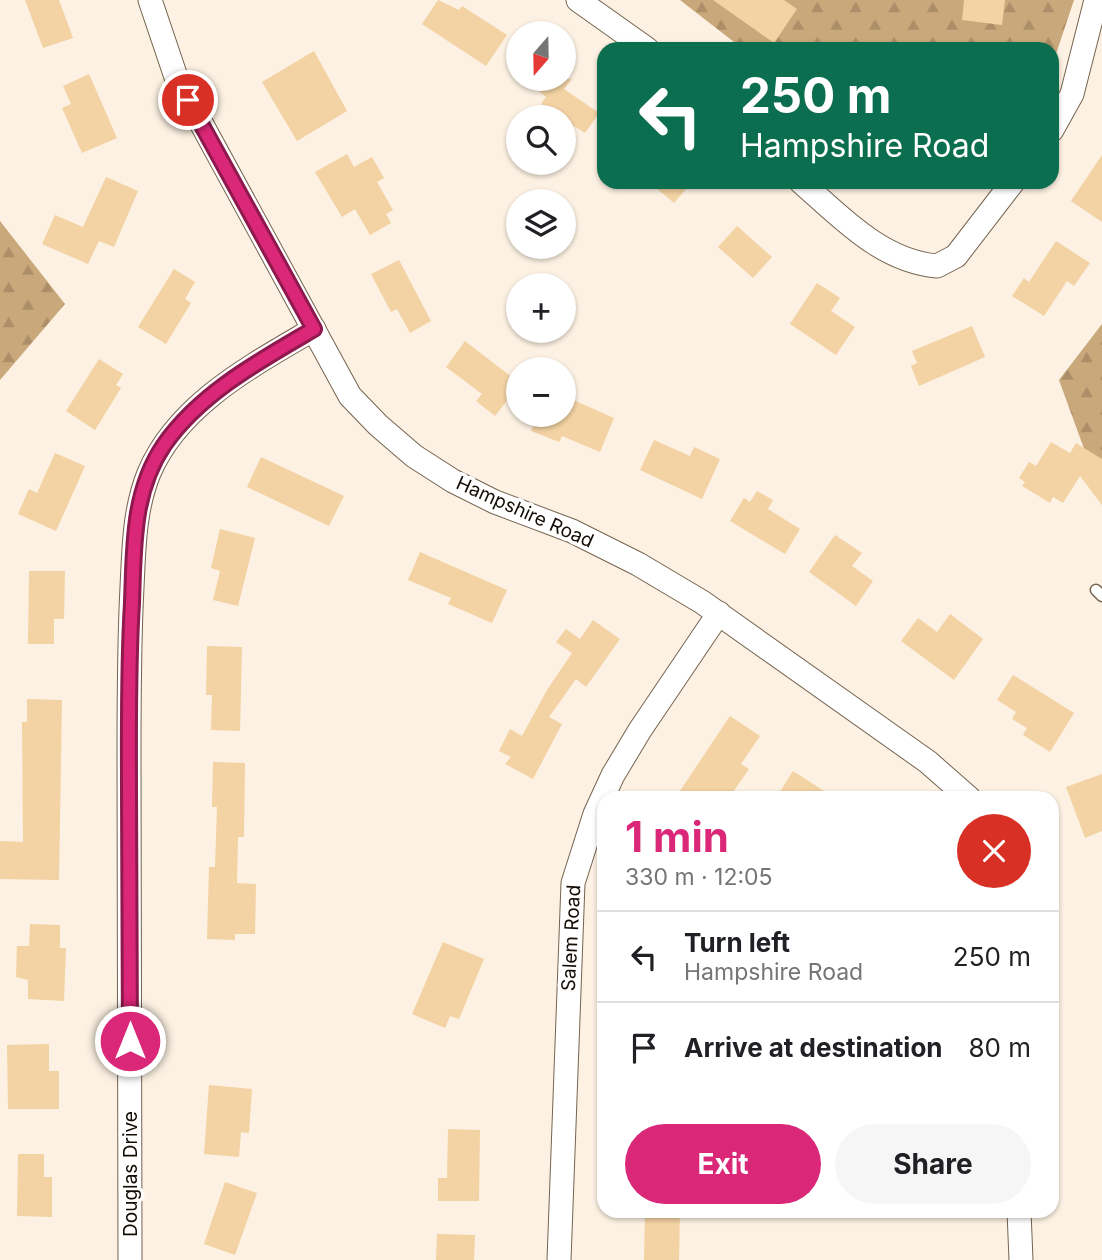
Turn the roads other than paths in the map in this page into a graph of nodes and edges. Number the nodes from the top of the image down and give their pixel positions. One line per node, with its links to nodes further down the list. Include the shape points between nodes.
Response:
1 (150, 0): 8 (street, Hampshire Road, via 176,77)
2 (578, 0): 4 (street)
3 (1096, 0): 5 (street, via 1083,60)
4 (637, 42)
5 (1059, 117)
6 (809, 189): 7 (street, via 880,248 902,259 937,266 956,256)
7 (1008, 189)
8 (314, 329): 9 (street, Hampshire Road, via 351,396 414,456 495,502 572,531 638,564); 14 (street, Douglas Drive, via 261,360 184,421 149,472 135,525 129,659)
9 (719, 613): 10 (street, Salem Road, via 640,730); 11 (street, Hampshire Road, via 928,762)
10 (607, 791)
11 (961, 791)
12 (597, 812): 15 (street, Salem Road, via 573,883)
13 (1019, 1218): 16 (street)
14 (130, 1260)
15 (559, 1260)
16 (1021, 1260)

